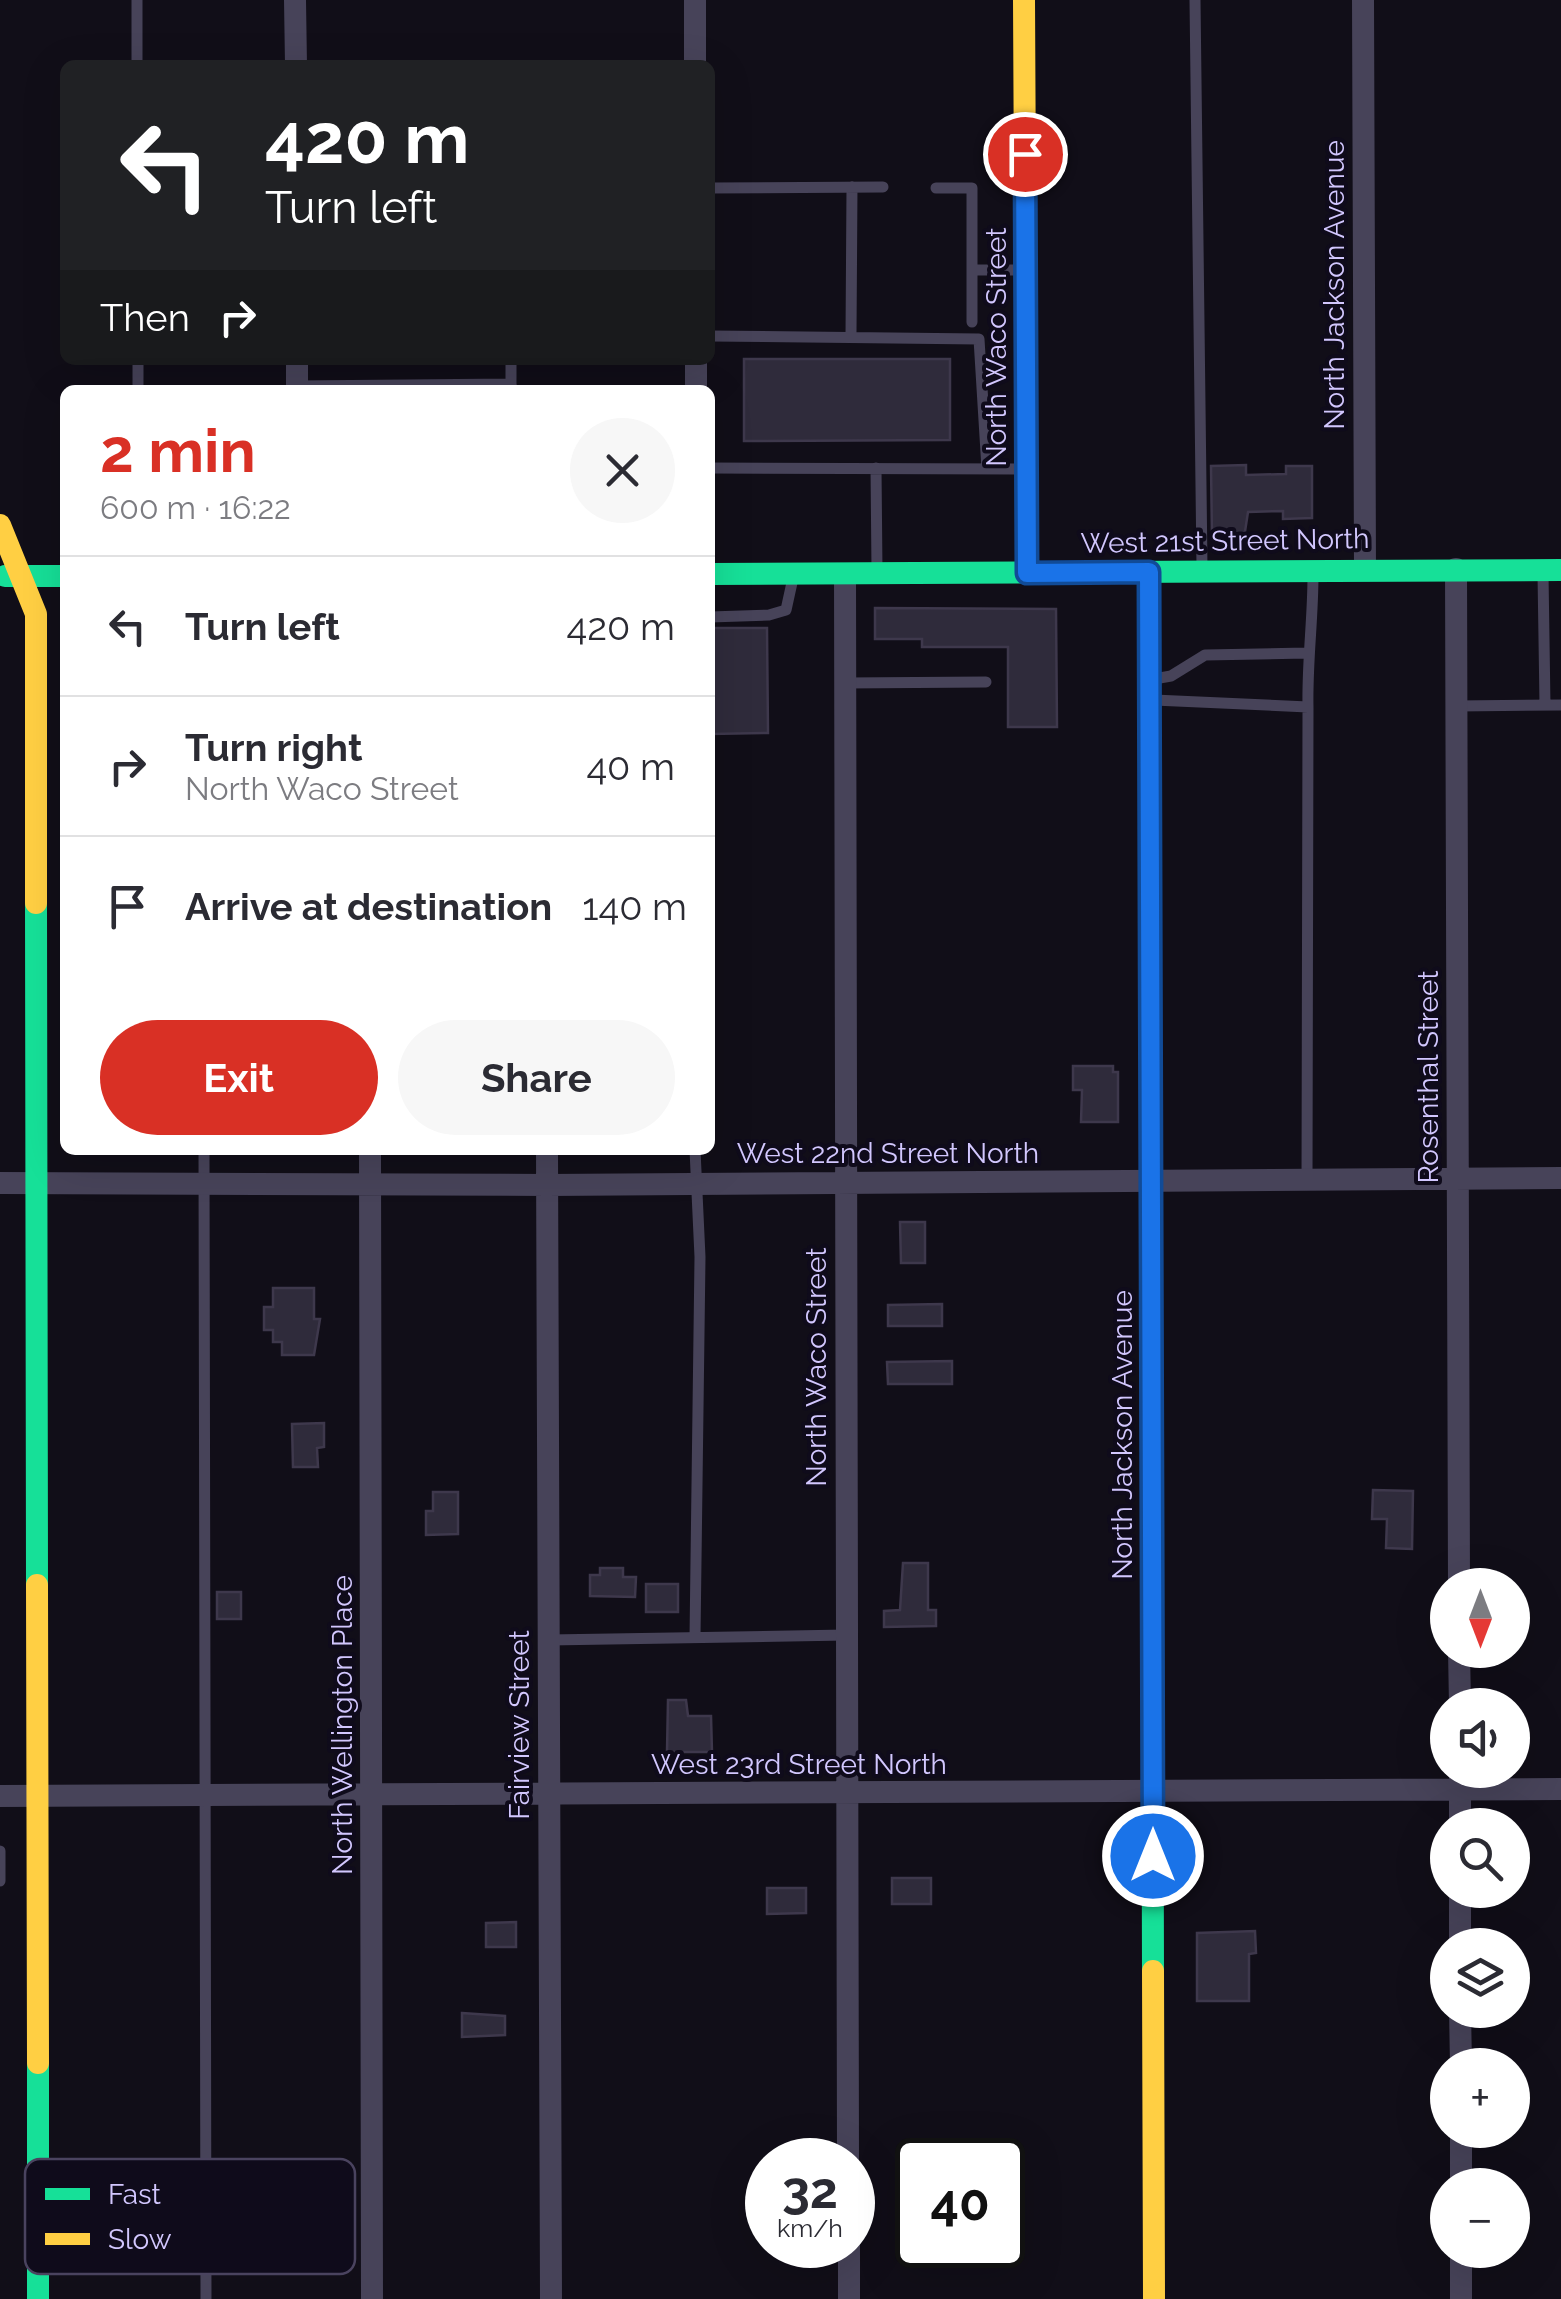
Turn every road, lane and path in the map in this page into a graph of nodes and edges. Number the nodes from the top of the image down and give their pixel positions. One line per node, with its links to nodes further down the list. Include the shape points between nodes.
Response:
1 (137, 0): 7 (lane)
2 (296, 0): 8 (street)
3 (695, 0): 9 (street)
4 (1024, 0): 15 (street, North Waco Street)
5 (1195, 0): 28 (lane)
6 (1363, 0): 26 (street, North Jackson Avenue)
7 (137, 60)
8 (296, 60)
9 (695, 60)
10 (852, 187): 11 (lane); 12 (lane); 17 (lane)
11 (883, 187)
12 (715, 188)
13 (936, 188): 14 (lane, via 972,188)
14 (972, 270): 15 (lane); 16 (lane)
15 (1026, 270): 22 (street, North Waco Street)
16 (972, 322)
17 (852, 335): 18 (lane); 21 (lane, via 979,339)
18 (715, 336)
19 (715, 468): 20 (lane)
20 (876, 468): 21 (lane); 34 (lane)
21 (987, 469): 22 (lane)
22 (1027, 469): 30 (street, North Waco Street)
23 (0, 525): 35 (street)
24 (1456, 569): 26 (street, West 21st Street North); 27 (street, West 21st Street North); 44 (street, Rosenthal Street)
25 (1313, 570): 26 (street, West 21st Street North); 28 (street, West 21st Street North); 38 (lane)
26 (1365, 570)
27 (1552, 570): 42 (lane)
28 (1202, 571): 29 (street, West 21st Street North)
29 (1149, 572): 30 (street, West 21st Street North); 41 (street, North Jackson Avenue)
30 (1027, 573): 34 (street, West 21st Street North)
31 (715, 574): 32 (street, West 21st Street North)
32 (793, 574): 33 (street, West 21st Street North); 37 (lane, via 786,610)
33 (844, 574): 34 (street, West 21st Street North); 40 (street, North Waco Street)
34 (877, 574)
35 (10, 576): 36 (street); 55 (street, via 36,614)
36 (60, 576)
37 (715, 617)
38 (1306, 652): 41 (lane, via 1205,655); 45 (lane)
39 (986, 682): 40 (lane)
40 (844, 683): 57 (street, North Waco Street)
41 (1150, 690): 45 (lane); 53 (street, North Jackson Avenue)
42 (1545, 705): 43 (lane); 44 (lane)
43 (1561, 705)
44 (1457, 706): 51 (street, Rosenthal Street)
45 (1308, 707): 52 (lane)
46 (204, 1155): 56 (lane)
47 (370, 1155): 58 (street, North Wellington Place)
48 (547, 1155): 59 (street, Fairview Street)
49 (695, 1155): 60 (lane)
50 (1561, 1178): 51 (street, West 22nd Street North)
51 (1458, 1179): 52 (street, West 22nd Street North); 61 (street, Rosenthal Street)
52 (1307, 1180): 53 (street, West 22nd Street North)
53 (1152, 1181): 57 (street, West 22nd Street North); 68 (street, North Jackson Avenue)
54 (0, 1182): 55 (street, West 22nd Street North)
55 (35, 1182): 56 (street, West 22nd Street North); 71 (street)
56 (204, 1183): 58 (street, West 22nd Street North); 72 (lane)
57 (845, 1183): 60 (street, West 22nd Street North); 62 (street, North Waco Street)
58 (370, 1184): 59 (street, West 22nd Street North); 73 (street, North Wellington Place)
59 (547, 1184): 60 (street, West 22nd Street North); 64 (street, Fairview Street)
60 (695, 1184): 63 (lane)
61 (1459, 1568)
62 (846, 1635): 63 (lane); 69 (street, North Waco Street)
63 (695, 1637): 64 (lane)
64 (549, 1640): 74 (street, Fairview Street)
65 (1430, 1781): 68 (street, West 23rd Street North)
66 (1530, 1786): 67 (street, West 23rd Street North)
67 (1561, 1789)
68 (1153, 1792): 69 (street, West 23rd Street North); 87 (street, North Jackson Avenue)
69 (847, 1794): 74 (street, West 23rd Street North); 77 (street, North Waco Street)
70 (0, 1796): 71 (street, West 23rd Street North)
71 (36, 1796): 72 (street, West 23rd Street North); 78 (street)
72 (206, 1796): 73 (street, West 23rd Street North); 79 (lane)
73 (372, 1796): 74 (street, West 23rd Street North); 84 (street, North Wellington Place)
74 (550, 1796): 85 (street, Fairview Street)
75 (0, 1851): 76 (lane)
76 (0, 1882)
77 (848, 2138)
78 (37, 2159)
79 (206, 2159)
80 (848, 2268): 86 (street)
81 (1461, 2268): 88 (street)
82 (38, 2274): 83 (street)
83 (38, 2299)
84 (372, 2299)
85 (551, 2299)
86 (849, 2299)
87 (1154, 2299)
88 (1461, 2299)

